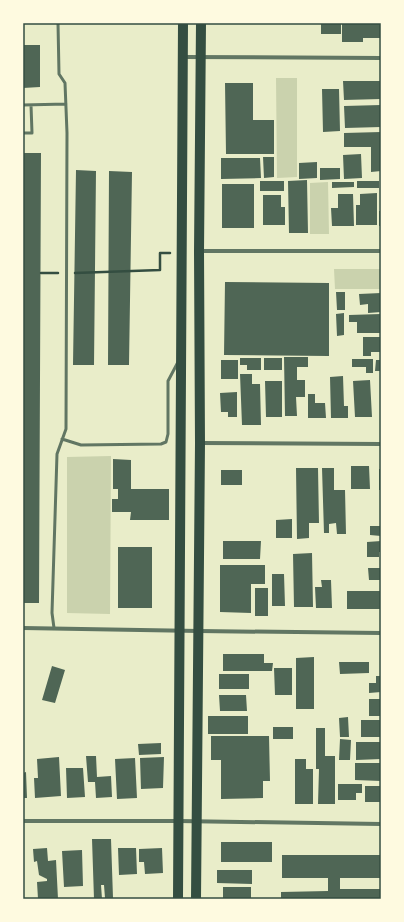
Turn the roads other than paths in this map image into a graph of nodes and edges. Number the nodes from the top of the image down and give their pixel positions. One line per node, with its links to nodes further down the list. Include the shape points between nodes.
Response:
1 (58, 23): 7 (lane, via 59,74 65,83)
2 (183, 23): 4 (main road)
3 (202, 23): 5 (main road)
4 (183, 57): 5 (street); 13 (main road)
5 (201, 57): 6 (street); 12 (main road)
6 (381, 58)
7 (66, 104): 9 (lane); 14 (lane, via 66,429)
8 (23, 105): 9 (lane)
9 (31, 105): 10 (lane, via 32,133)
10 (23, 133)
11 (381, 250): 12 (street)
12 (199, 251): 15 (main road)
13 (181, 356): 14 (lane, via 168,381 166,442 80,445); 19 (main road)
14 (62, 439): 18 (lane, via 57,454 52,613)
15 (200, 443): 16 (street); 20 (main road)
16 (381, 444)
17 (23, 628): 18 (street)
18 (54, 628): 19 (street)
19 (180, 630): 20 (street); 23 (main road)
20 (199, 631): 21 (street); 24 (main road)
21 (381, 633)
22 (23, 821): 23 (street)
23 (179, 821): 24 (street); 26 (main road)
24 (197, 821): 25 (street); 27 (main road)
25 (381, 824)
26 (178, 899)
27 (196, 899)

